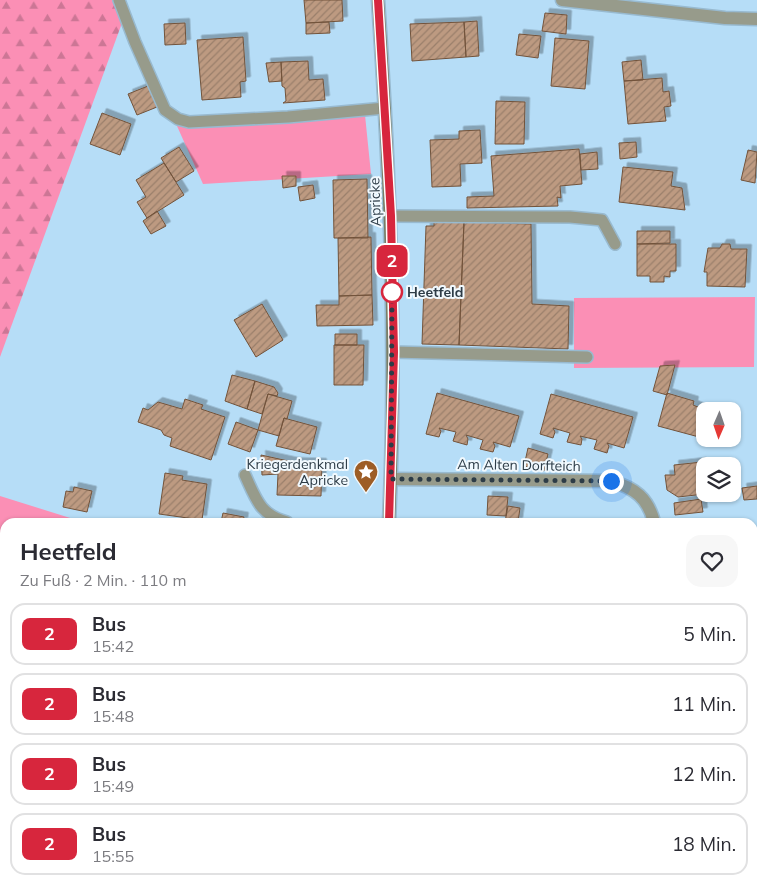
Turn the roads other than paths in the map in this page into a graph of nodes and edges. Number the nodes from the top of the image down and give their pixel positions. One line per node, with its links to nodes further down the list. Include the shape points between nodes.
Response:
1 (119, 0): 5 (lane, via 159,98 165,110 178,119 189,122 288,117)
2 (378, 0): 5 (street, Apricke)
3 (562, 0): 4 (street)
4 (757, 19)
5 (385, 108): 6 (street, Apricke)
6 (391, 216): 7 (lane, via 602,220); 8 (street, Apricke)
7 (615, 244)
8 (394, 352): 9 (lane); 11 (street, Apricke)
9 (587, 358)
10 (245, 475): 12 (lane, via 265,512)
11 (391, 479): 13 (street, Apricke); 14 (street, Am Alten Dorfteich, via 611,481 629,486 642,496 651,508)
12 (273, 518)
13 (389, 518)
14 (653, 518)

